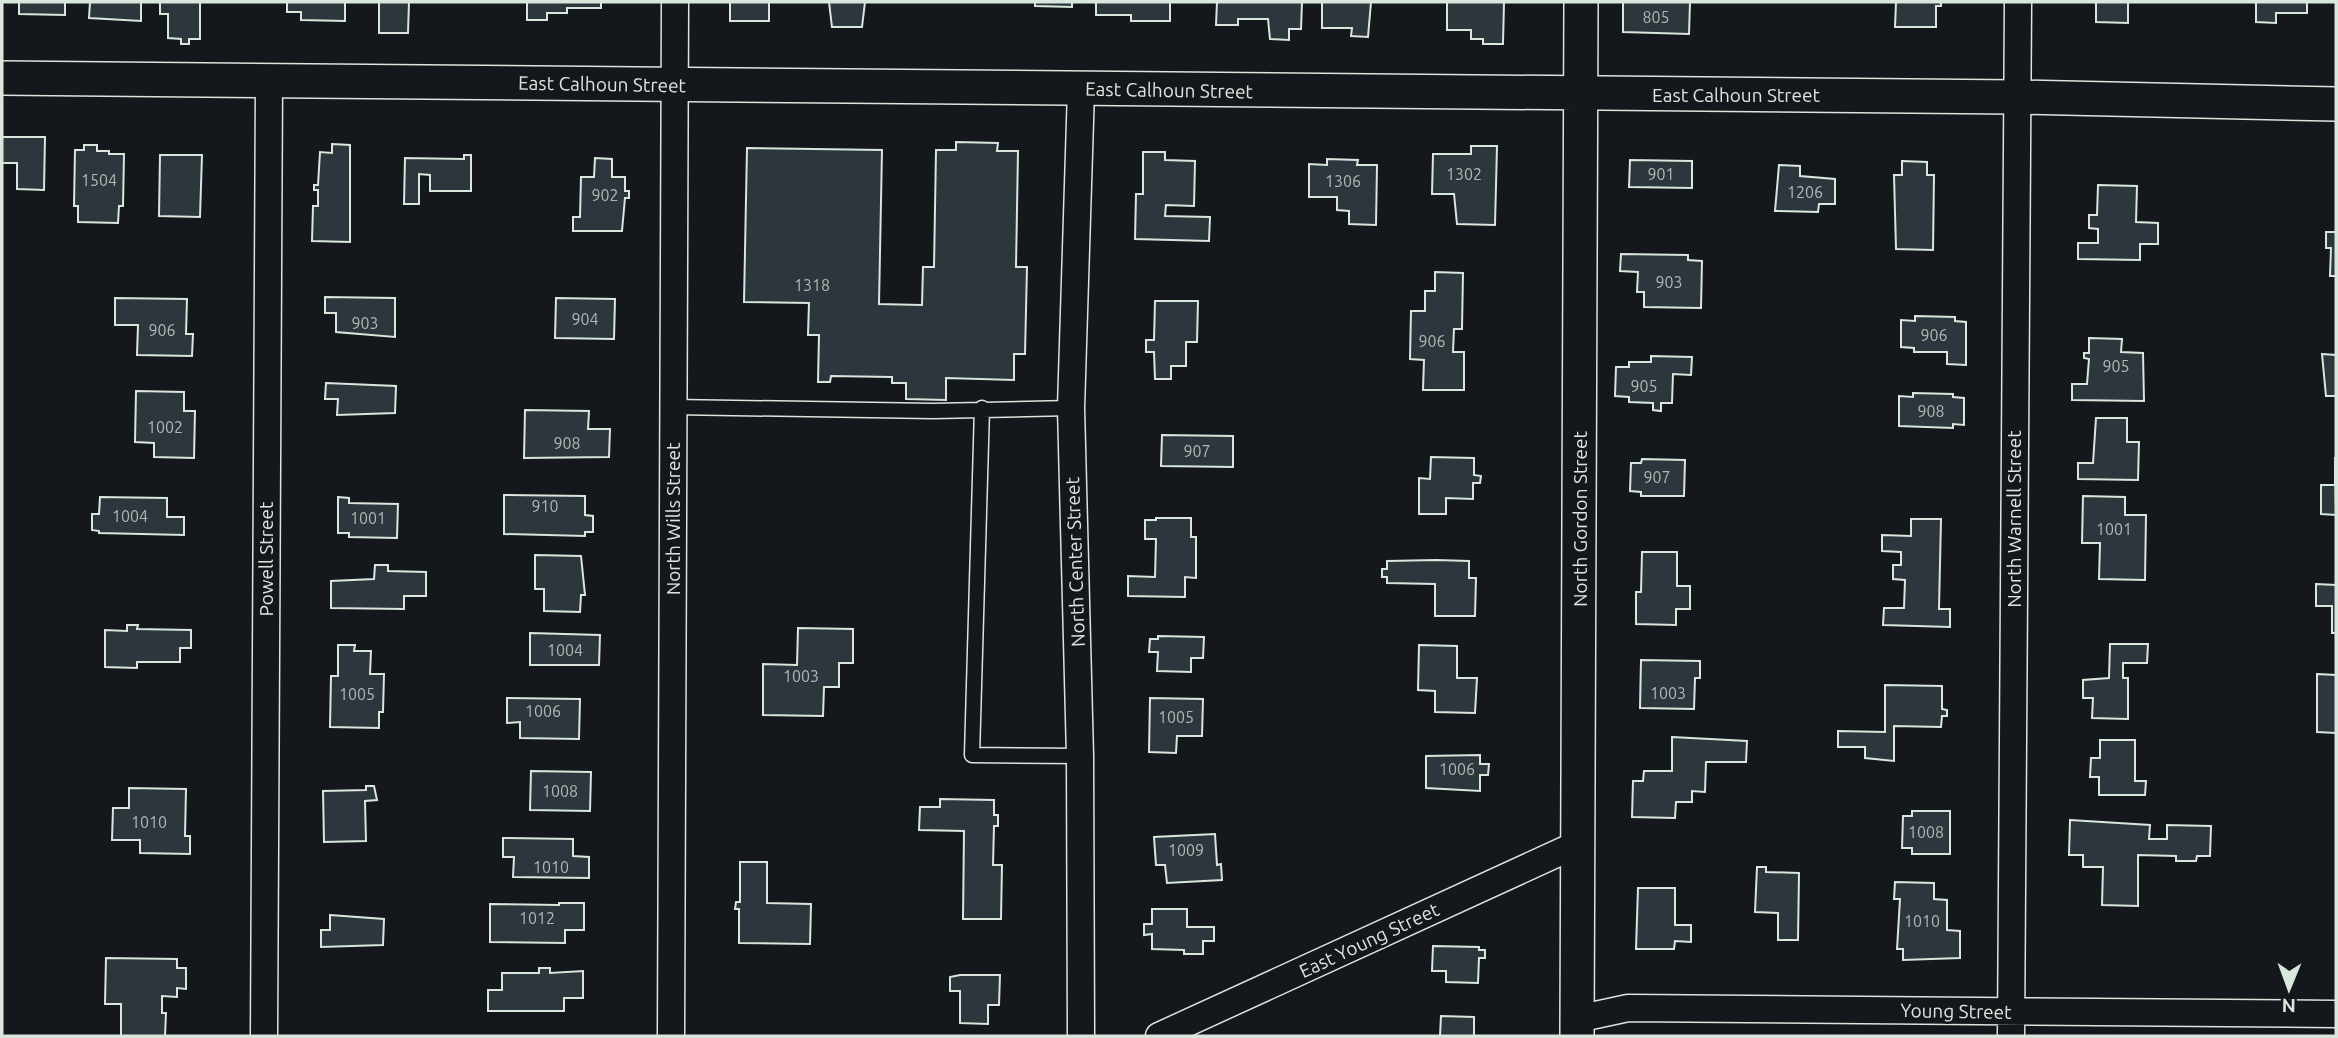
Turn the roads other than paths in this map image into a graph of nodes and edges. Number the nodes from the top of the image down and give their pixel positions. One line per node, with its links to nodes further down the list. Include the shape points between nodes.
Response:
1 (675, 2): 6 (street, North Wills Street)
2 (1581, 2): 8 (street, North Gordon Street)
3 (2018, 2): 9 (street, North Warnell Street)
4 (2, 78): 5 (street, East Calhoun Street)
5 (269, 81): 6 (street, East Calhoun Street); 19 (street, Powell Street)
6 (674, 85): 7 (street, East Calhoun Street); 11 (street, North Wills Street)
7 (1081, 89): 8 (street, East Calhoun Street); 13 (street, North Center Street)
8 (1581, 93): 9 (street, East Calhoun Street); 15 (street, North Gordon Street)
9 (2015, 97): 10 (street, East Calhoun Street); 17 (street, North Warnell Street)
10 (2336, 104)
11 (673, 408): 12 (lane); 20 (street, North Wills Street)
12 (982, 408): 13 (lane); 14 (lane, via 972,755)
13 (1071, 408): 14 (street, North Center Street)
14 (1080, 756): 21 (street, North Center Street)
15 (1580, 843): 18 (street, North Gordon Street); 22 (street, East Young Street)
16 (2336, 1014): 17 (street, Young Street)
17 (2011, 1024): 18 (street, Young Street, via 1629,1008)
18 (1577, 1027)
19 (264, 1036)
20 (671, 1036)
21 (1081, 1036)
22 (1159, 1036)

